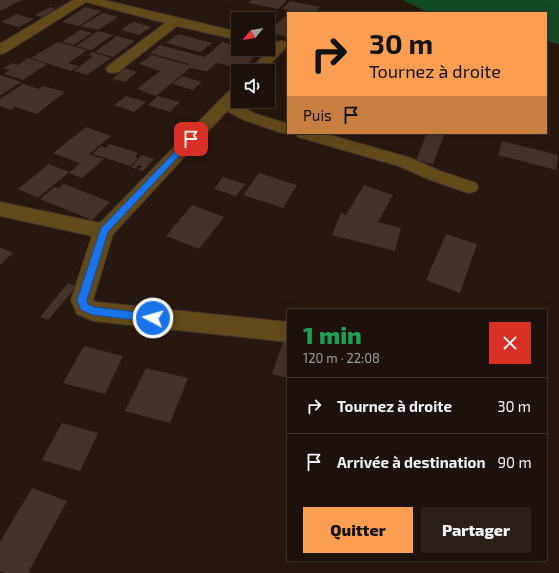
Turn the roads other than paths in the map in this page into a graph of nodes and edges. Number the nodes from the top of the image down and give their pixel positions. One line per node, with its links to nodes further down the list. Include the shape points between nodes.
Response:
1 (81, 0): 6 (street)
2 (90, 0): 3 (street)
3 (175, 22): 4 (street); 8 (street)
4 (231, 34)
5 (279, 44): 7 (street)
6 (0, 50)
7 (262, 64)
8 (113, 69)
9 (231, 97): 10 (street)
10 (224, 104): 11 (street, via 250,117); 15 (street)
11 (287, 129)
12 (307, 134): 13 (street, via 405,162)
13 (469, 187)
14 (0, 209): 15 (street)
15 (104, 231): 16 (street, via 82,300 85,307 93,311)
16 (287, 332)

